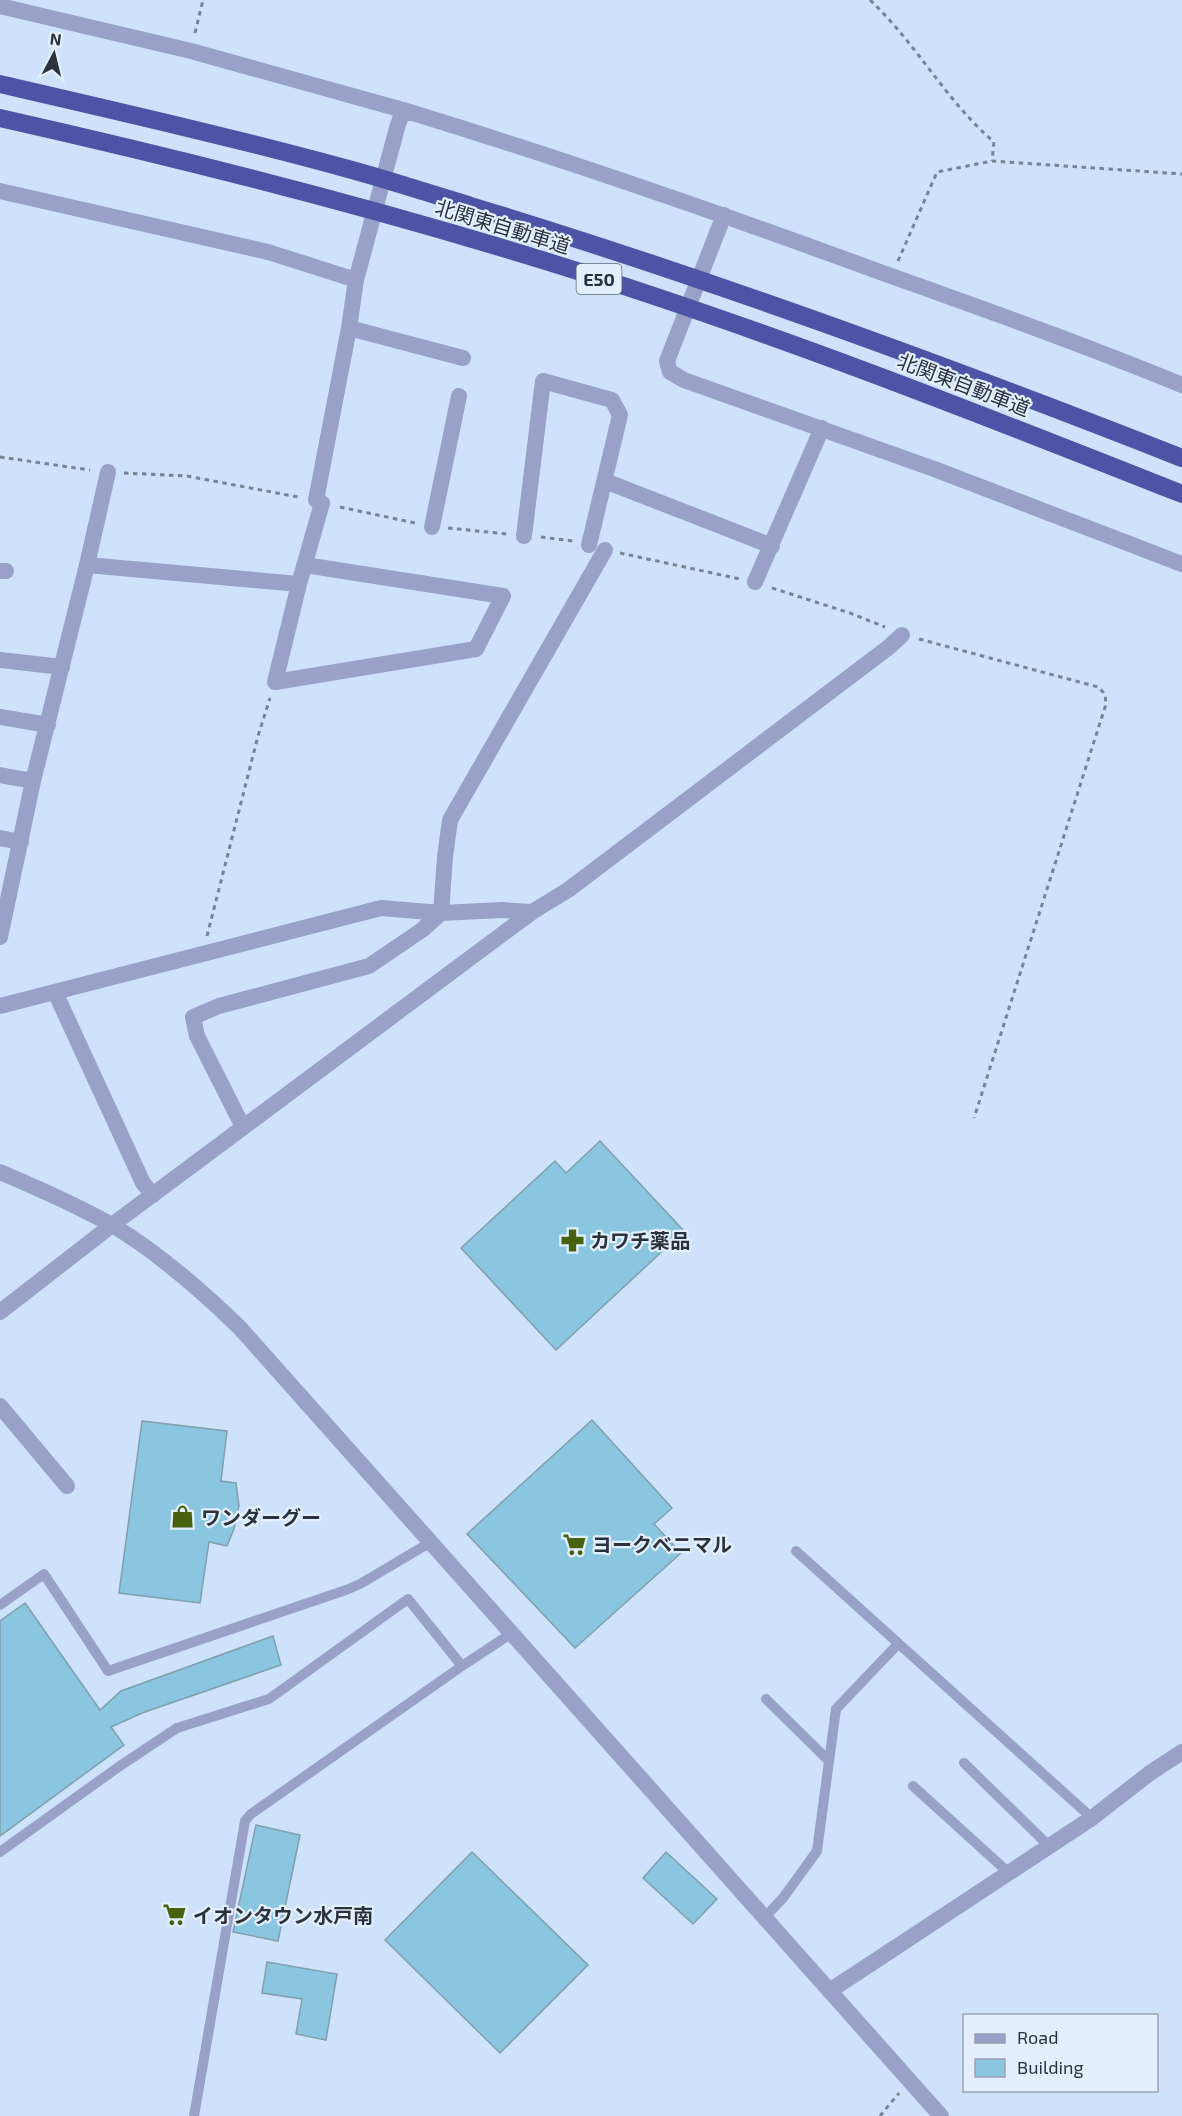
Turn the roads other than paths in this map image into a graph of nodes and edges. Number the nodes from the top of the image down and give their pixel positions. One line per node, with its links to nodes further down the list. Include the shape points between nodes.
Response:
1 (0, 6): 3 (street, via 191,51)
2 (0, 84): 13 (highway, 北関東自動車道 / E50, via 352,170 566,234 804,315)
3 (403, 110): 6 (street, via 496,138); 7 (street)
4 (0, 118): 16 (highway, 北関東自動車道 / E50, via 340,201 556,265 793,345)
5 (0, 191): 7 (street, via 268,252)
6 (721, 222): 10 (street, via 892,276); 12 (street, via 666,361 670,372)
7 (356, 280): 8 (street)
8 (349, 328): 9 (street); 23 (street)
9 (463, 358)
10 (1182, 385)
11 (459, 396): 17 (street)
12 (822, 428): 20 (street); 22 (street)
13 (1182, 458)
14 (108, 472): 24 (street)
15 (605, 481): 18 (street, via 620,415 612,400 543,381); 19 (street); 20 (street)
16 (1182, 494)
17 (432, 527)
18 (524, 536)
19 (589, 545)
20 (772, 546): 25 (street)
21 (605, 550): 37 (street, via 450,820)
22 (1182, 564)
23 (305, 565): 26 (street); 26 (street, via 503,596 476,649 275,682)
24 (87, 566): 26 (street); 29 (street)
25 (754, 582)
26 (299, 584)
27 (902, 635): 36 (street, via 743,759 568,890)
28 (0, 660): 29 (street)
29 (62, 667): 31 (street)
30 (0, 717): 31 (street)
31 (48, 724): 33 (street)
32 (0, 775): 33 (street)
33 (33, 781): 35 (street)
34 (0, 838): 35 (street)
35 (21, 842): 38 (street)
36 (532, 912): 37 (street); 41 (street)
37 (441, 913): 39 (street, via 381,908); 41 (street, via 369,966 219,1005 194,1017 197,1036)
38 (0, 937)
39 (55, 992): 40 (street); 43 (street, via 143,1183)
40 (0, 1006)
41 (243, 1127): 43 (street)
42 (0, 1172): 44 (street)
43 (153, 1195): 44 (street)
44 (112, 1225): 45 (street); 48 (street, via 156,1254 240,1328)
45 (0, 1312)
46 (0, 1406): 47 (street)
47 (67, 1486)
48 (431, 1542): 50 (lane, via 346,1590 108,1671 44,1574); 51 (street)
49 (796, 1551): 52 (lane)
50 (0, 1605)
51 (512, 1633): 53 (lane); 63 (street)
52 (898, 1644): 56 (lane, via 836,1709); 59 (lane)
53 (462, 1666): 61 (lane, via 408,1599 269,1699 177,1728); 65 (lane, via 245,1821)
54 (766, 1699): 56 (lane)
55 (1182, 1752): 59 (street)
56 (829, 1761): 63 (lane, via 818,1851)
57 (964, 1763): 60 (lane)
58 (913, 1786): 62 (lane)
59 (1092, 1818): 60 (street)
60 (1049, 1846): 62 (street)
61 (0, 1852)
62 (1010, 1873): 64 (street)
63 (765, 1917): 64 (street)
64 (831, 1990): 66 (street)
65 (194, 2116)
66 (941, 2116)

